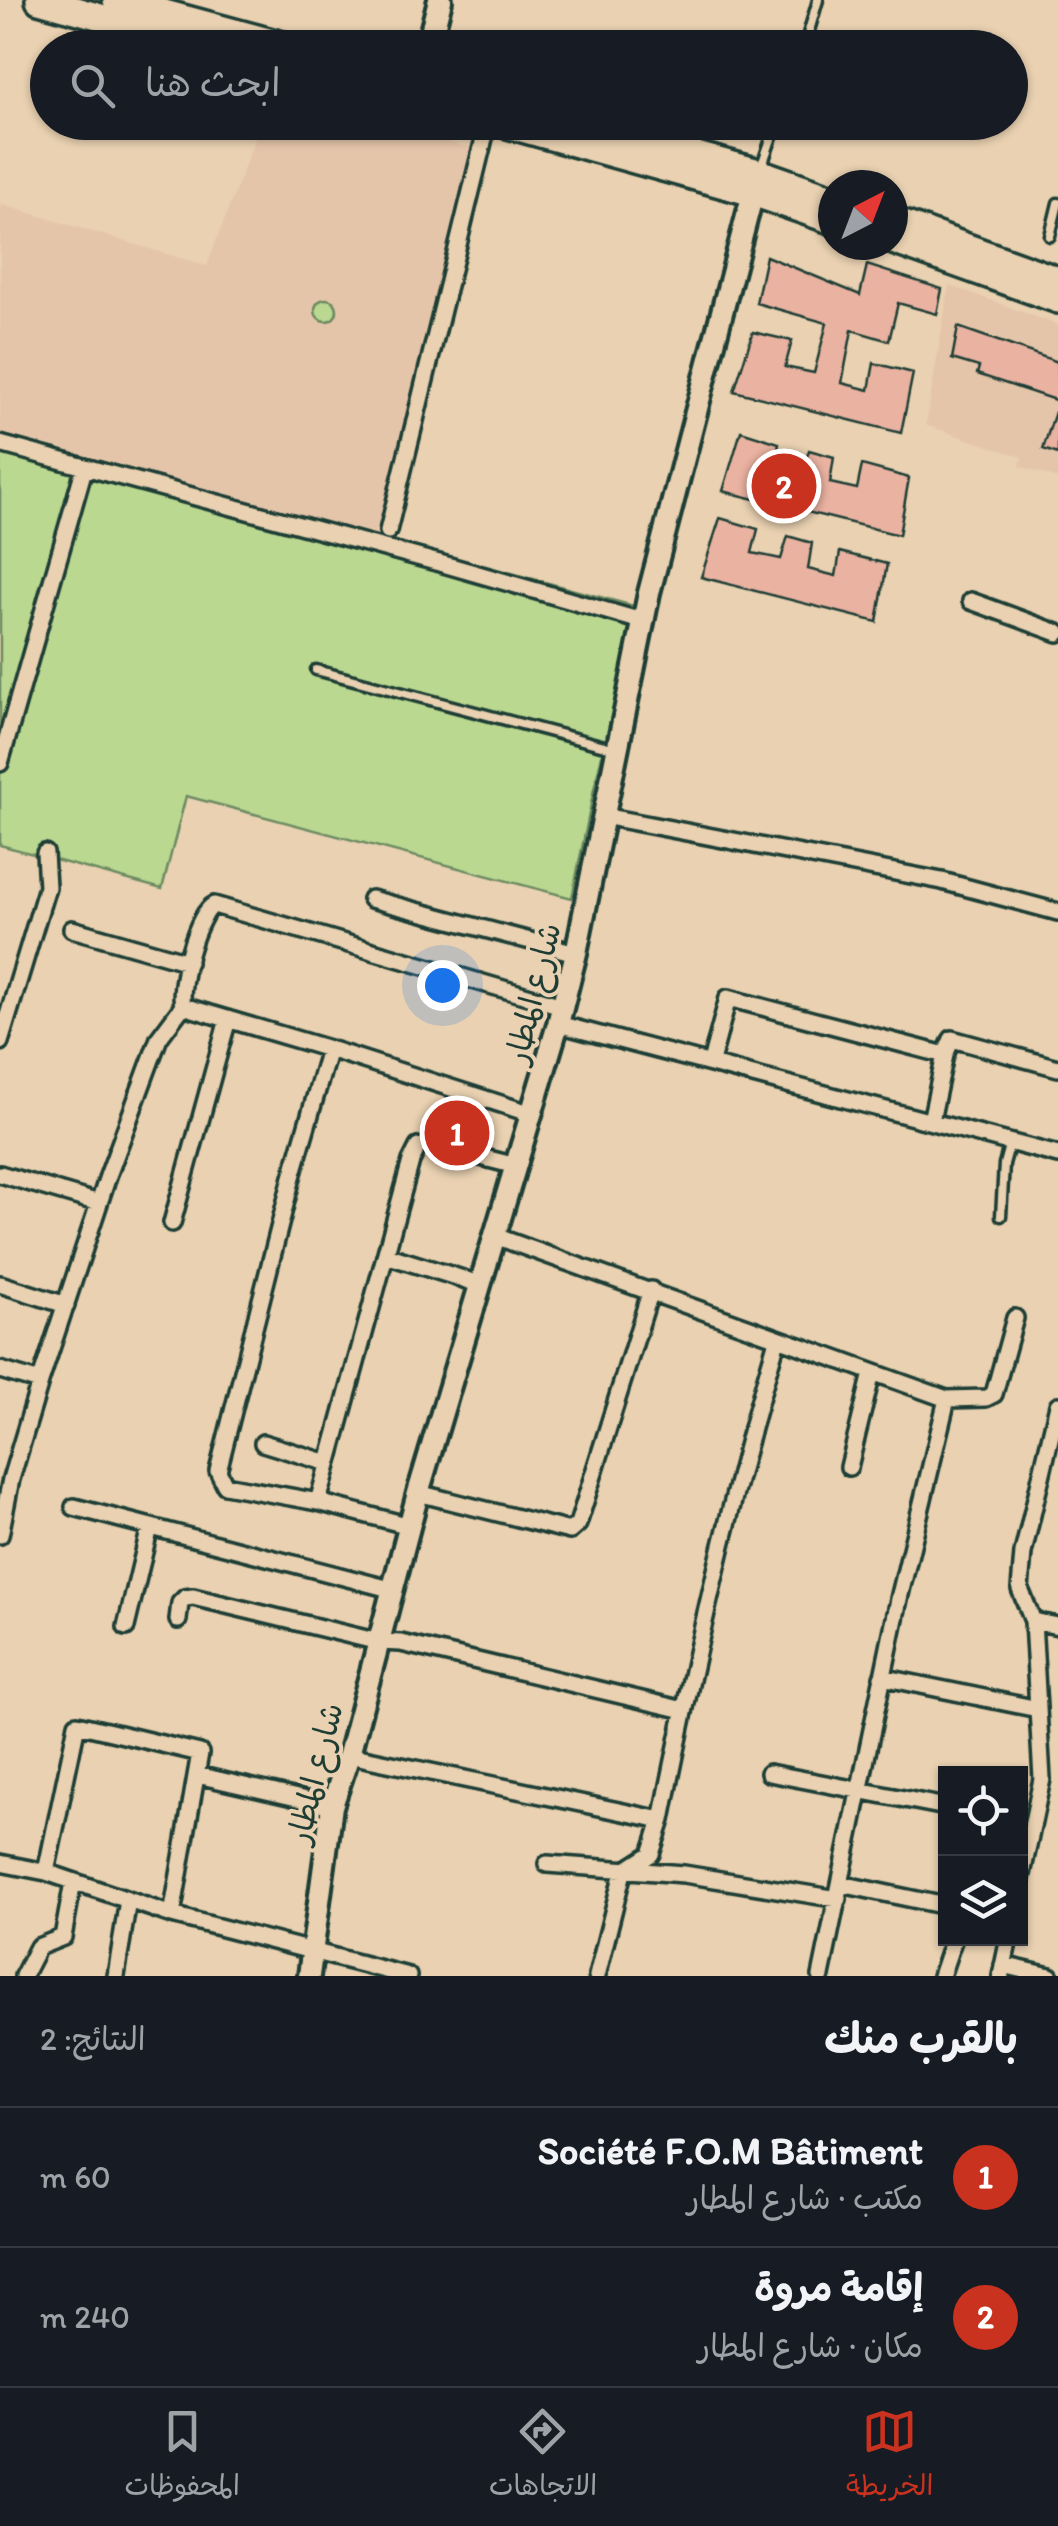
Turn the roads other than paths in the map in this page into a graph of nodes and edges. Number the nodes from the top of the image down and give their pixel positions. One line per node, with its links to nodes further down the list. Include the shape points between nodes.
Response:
1 (39, 0): 5 (main road)
2 (116, 0): 6 (main road)
3 (440, 0): 7 (main road)
4 (818, 0): 8 (lane)
5 (148, 30)
6 (227, 30)
7 (432, 30)
8 (809, 30)
9 (484, 140): 24 (street)
10 (575, 140): 13 (main road)
11 (629, 140): 13 (main road)
12 (771, 140): 13 (lane)
13 (756, 182): 14 (main road); 16 (main road); 26 (street, شارع المطار)
14 (818, 195)
15 (1058, 203): 18 (lane)
16 (818, 213)
17 (908, 225): 20 (main road)
18 (1050, 236)
19 (908, 246): 21 (main road)
20 (1058, 280)
21 (1058, 300)
22 (0, 444): 23 (street)
23 (84, 468): 26 (street); 30 (street)
24 (388, 530)
25 (970, 601): 27 (street)
26 (645, 622): 29 (street, شارع المطار)
27 (1058, 633)
28 (316, 670): 29 (lane)
29 (618, 749): 31 (street, شارع المطار)
30 (0, 763)
31 (603, 816): 34 (street, via 942,881); 36 (street, شارع المطار)
32 (45, 853): 41 (street, via 47,886)
33 (371, 899): 36 (street)
34 (1058, 912)
35 (72, 928): 37 (street)
36 (576, 953): 39 (street, شارع المطار)
37 (188, 962): 38 (street); 39 (street, via 203,913 214,905)
38 (183, 1006): 40 (street); 52 (street, via 158,1038)
39 (560, 1015): 44 (street); 46 (street, شارع المطار)
40 (228, 1019): 42 (street); 54 (street)
41 (0, 1042)
42 (329, 1049): 46 (street); 73 (street, via 218,1471 225,1485)
43 (945, 1055): 44 (street, via 728,998); 45 (street, via 952,1040); 47 (street)
44 (711, 1062): 47 (street)
45 (1058, 1068)
46 (532, 1114): 50 (street, شارع المطار)
47 (931, 1120): 48 (street)
48 (1010, 1142): 49 (street); 53 (lane)
49 (1058, 1155)
50 (516, 1166): 55 (street, شارع المطار); 56 (street, via 421,1145)
51 (0, 1174): 52 (street)
52 (100, 1202): 60 (street)
53 (1000, 1216)
54 (172, 1223)
55 (495, 1236): 58 (street, شارع المطار); 59 (street)
56 (386, 1255): 58 (street); 69 (street)
57 (0, 1284): 60 (street)
58 (479, 1284): 72 (street, شارع المطار)
59 (651, 1290): 62 (street); 72 (street, via 578,1524 570,1531)
60 (66, 1305): 65 (street)
61 (1015, 1318): 66 (street, via 994,1394)
62 (777, 1340): 64 (street); 86 (street)
63 (0, 1370): 65 (street)
64 (872, 1374): 66 (street); 70 (street)
65 (40, 1382): 71 (street)
66 (947, 1400): 84 (street)
67 (1058, 1404): 80 (street, via 1023,1553 1020,1589)
68 (262, 1443): 69 (street)
69 (328, 1463): 73 (street)
70 (849, 1467)
71 (6, 1478): 77 (street)
72 (418, 1492): 75 (street, شارع المطار)
73 (318, 1502): 75 (street)
74 (74, 1507): 76 (street)
75 (410, 1526): 78 (street, شارع المطار)
76 (150, 1528): 78 (street); 82 (street)
77 (0, 1534)
78 (394, 1590): 83 (street, شارع المطار)
79 (178, 1620): 83 (street, via 180,1603 193,1597)
80 (1034, 1620): 81 (street); 85 (street)
81 (1058, 1626)
82 (126, 1627)
83 (380, 1642): 86 (street); 87 (street, شارع المطار)
84 (882, 1677): 85 (street); 90 (street)
85 (1038, 1708): 93 (street, via 1042,1779)
86 (684, 1710): 94 (street)
87 (349, 1755): 91 (street, شارع المطار); 94 (street)
88 (769, 1773): 90 (street)
89 (197, 1775): 91 (street); 97 (street, via 200,1753 78,1724); 103 (street)
90 (859, 1793): 92 (street); 100 (street)
91 (332, 1806): 106 (street, شارع المطار)
92 (938, 1807)
93 (1028, 1818)
94 (662, 1820): 98 (street, via 651,1854)
95 (0, 1863): 97 (street)
96 (547, 1864): 98 (street)
97 (46, 1872): 99 (street)
98 (622, 1872): 100 (street); 112 (street)
99 (74, 1882): 101 (street); 108 (street, via 63,1937 38,1947)
100 (839, 1892): 102 (street); 113 (street)
101 (128, 1900): 103 (street); 109 (street)
102 (938, 1905)
103 (172, 1915): 106 (street)
104 (951, 1946): 114 (street)
105 (1007, 1946): 107 (street)
106 (313, 1952): 110 (street, شارع المطار); 111 (street)
107 (1002, 1971): 115 (street)
108 (23, 1976)
109 (116, 1976)
110 (309, 1976)
111 (408, 1976)
112 (597, 1976)
113 (820, 1976)
114 (941, 1976)
115 (1050, 1976)

